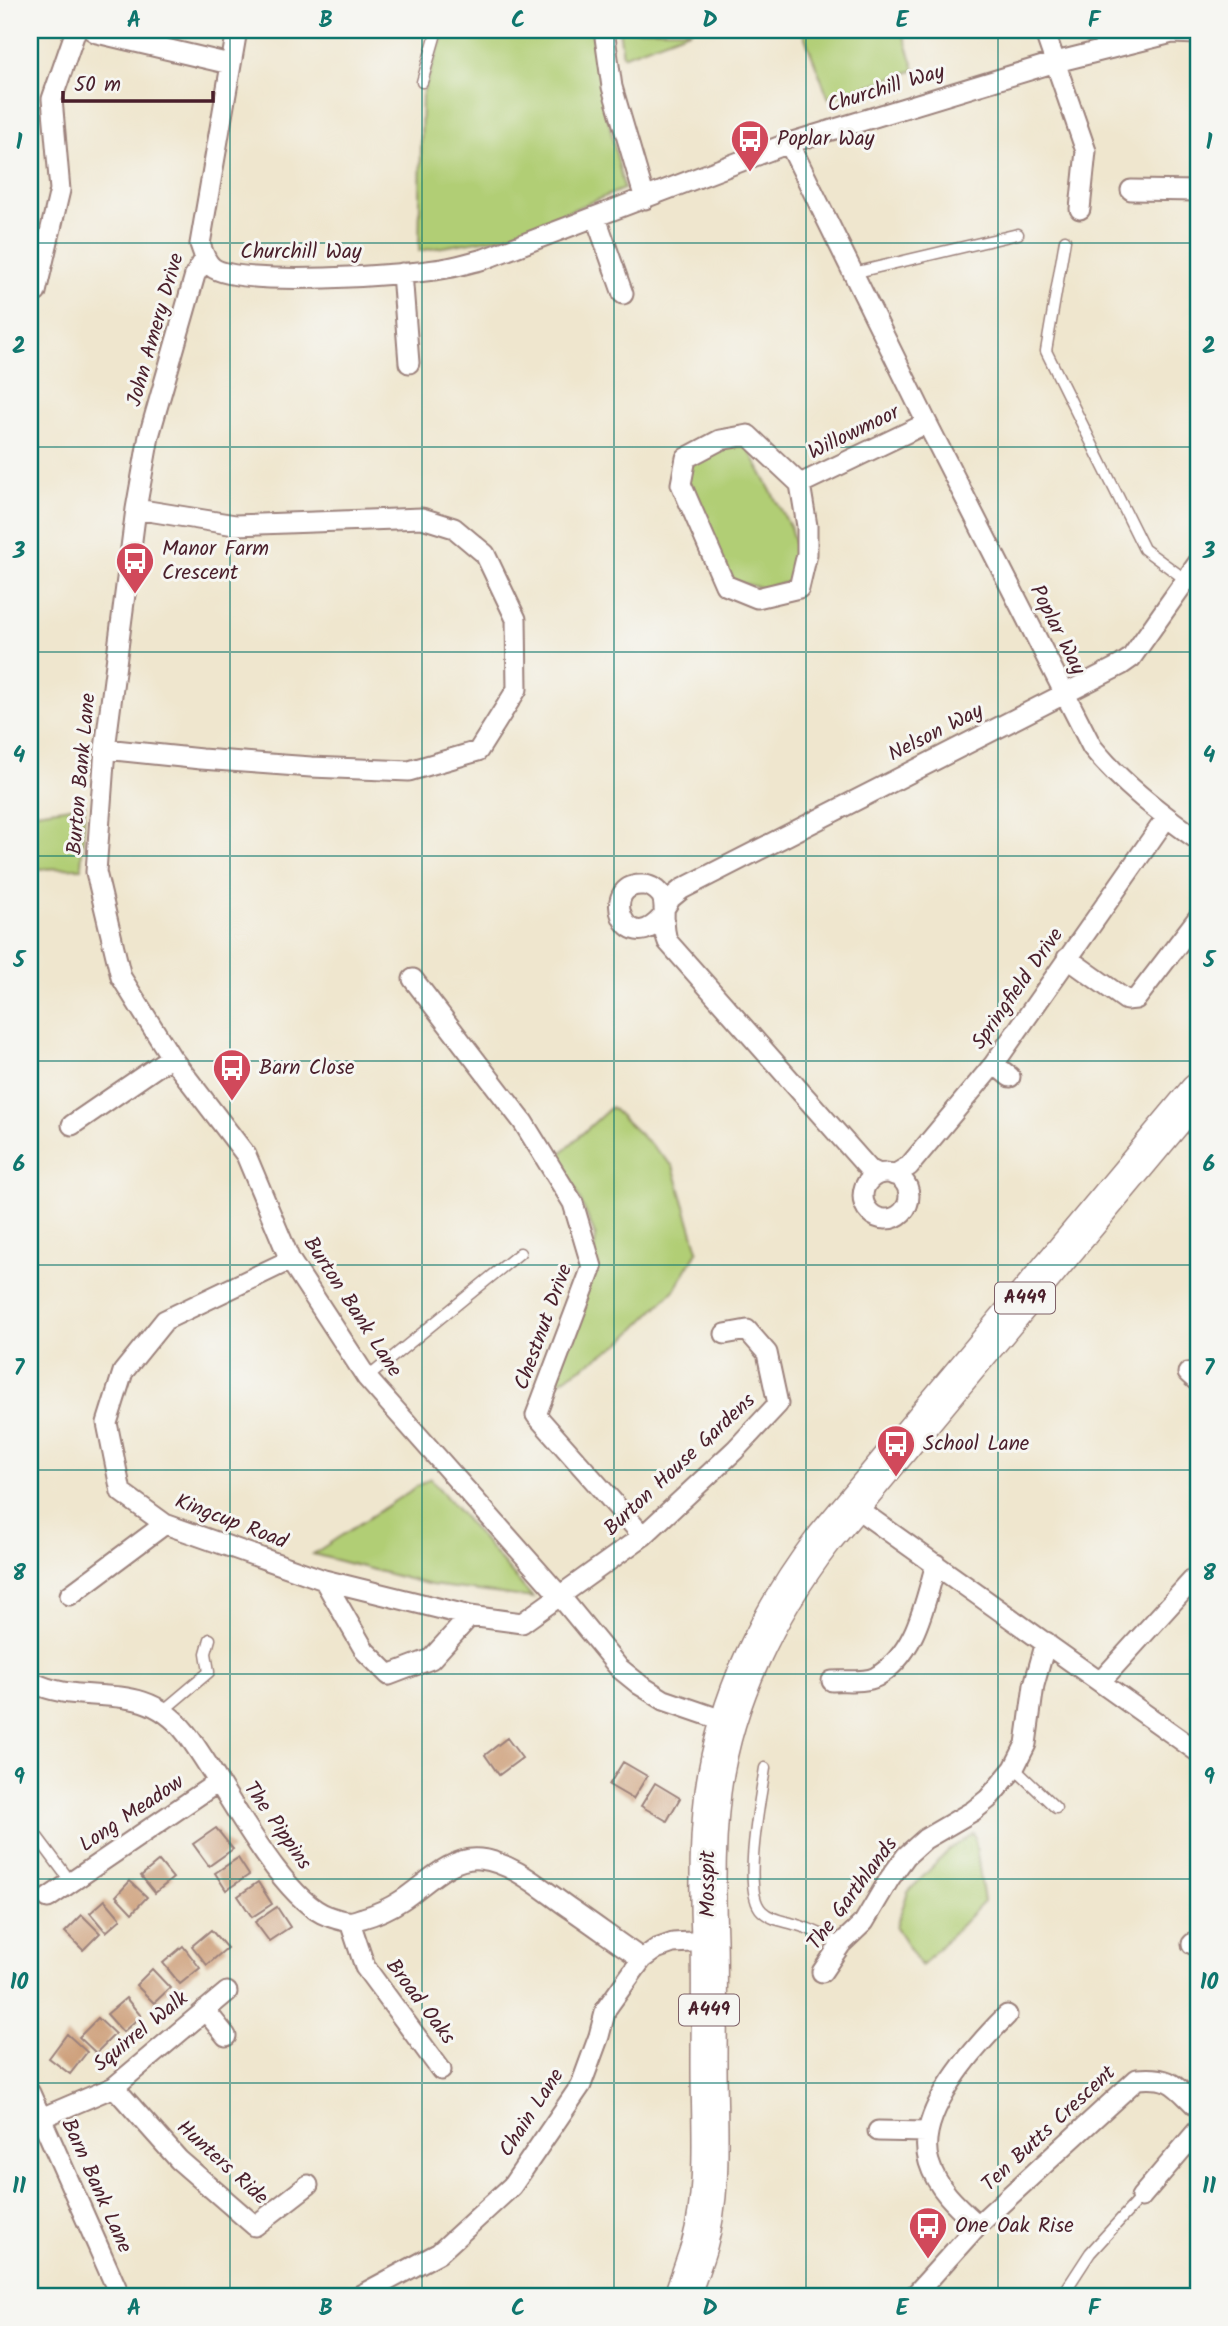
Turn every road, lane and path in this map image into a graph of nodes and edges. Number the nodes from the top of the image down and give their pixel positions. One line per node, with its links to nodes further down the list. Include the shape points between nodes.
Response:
1 (76, 30): 22 (street, via 52,99 60,190)
2 (92, 30): 9 (street)
3 (237, 30): 9 (street, John Amery Drive)
4 (438, 30): 10 (lane)
5 (604, 30): 14 (street, via 612,87)
6 (1044, 30): 8 (street)
7 (1198, 34): 8 (street, Churchill Way, via 1172,33)
8 (1056, 62): 11 (street, Churchill Way); 15 (street, via 1086,151)
9 (230, 64): 19 (street, John Amery Drive, via 200,244)
10 (422, 82)
11 (789, 143): 14 (street, Churchill Way); 21 (street, Poplar Way)
12 (1131, 190): 13 (street)
13 (1198, 191)
14 (645, 199): 16 (street, Churchill Way)
15 (1080, 209)
16 (596, 218): 20 (street, Churchill Way, via 484,259); 23 (street)
17 (1018, 234): 21 (lane)
18 (1065, 240): 30 (lane, via 1046,351 1144,549)
19 (205, 258): 20 (street, Churchill Way, via 227,274 281,279); 26 (street, John Amery Drive, via 195,275)
20 (402, 273): 24 (street)
21 (852, 274): 25 (street, Poplar Way)
22 (36, 292)
23 (623, 294)
24 (409, 363)
25 (927, 423): 27 (street, Willowmoor); 31 (street, Poplar Way)
26 (149, 436): 28 (street, Burton Bank Lane)
27 (800, 484): 27 (street, Willowmoor, via 748,435 720,440 685,458 681,484 725,585 758,598 799,588 807,554)
28 (136, 509): 32 (street, Burton Bank Lane); 32 (street, via 235,525 422,518 454,528 485,554 516,619 517,689 478,751 409,771 229,761)
29 (1198, 563): 30 (street, Nelson Way)
30 (1186, 580): 31 (street, Nelson Way, via 1131,658)
31 (1064, 694): 33 (street, Poplar Way, via 1092,747 1111,770); 35 (street, Nelson Way, via 682,889)
32 (105, 748): 39 (street, Burton Bank Lane, via 96,872 121,977)
33 (1167, 817): 34 (street, Poplar Way); 37 (street, Springfield Drive)
34 (1198, 840)
35 (663, 913): 40 (street, Springfield Drive, via 668,942 869,1169 886,1174 909,1166)
36 (1198, 918): 37 (street, via 1136,999 1126,1000)
37 (1067, 958): 40 (street, Springfield Drive)
38 (413, 979): 50 (street, Chestnut Drive, via 523,1122 573,1203 592,1267 536,1415)
39 (171, 1057): 43 (street); 45 (street, Burton Bank Lane, via 246,1155)
40 (995, 1064): 41 (street)
41 (1010, 1077)
42 (1198, 1091): 48 (highway, A449)
43 (72, 1125)
44 (520, 1254): 47 (lane)
45 (289, 1260): 47 (street, Burton Bank Lane); 49 (street, Kingcup Road, via 165,1320 123,1372 107,1423 121,1492)
46 (725, 1334): 50 (street, Burton House Gardens, via 747,1330 767,1353 778,1404)
47 (367, 1378): 55 (street, Burton Bank Lane)
48 (852, 1505): 51 (street); 63 (highway, Mosspit / A449, via 790,1588 755,1651)
49 (165, 1524): 53 (street, Kingcup Road); 54 (street)
50 (643, 1536): 55 (street, Burton House Gardens)
51 (936, 1564): 58 (street); 60 (street, via 917,1630 898,1659 874,1678)
52 (1198, 1574): 61 (street)
53 (324, 1580): 56 (street, Kingcup Road); 56 (street, via 365,1651 389,1675 431,1659)
54 (69, 1595)
55 (561, 1596): 56 (street, Kingcup Road, via 522,1623); 63 (street, Burton Bank Lane, via 620,1668 640,1685 664,1700)
56 (470, 1616)
57 (210, 1639): 62 (lane, via 206,1653 209,1672)
58 (1046, 1642): 61 (street); 66 (street, The Garthlands, via 1034,1685 1026,1744)
59 (30, 1681): 62 (street, The Pippins, via 64,1692 120,1696)
60 (832, 1681)
61 (1101, 1681): 64 (street)
62 (164, 1710): 67 (street, The Pippins, via 186,1732)
63 (728, 1722): 73 (highway, Mosspit / A449, via 709,1825)
64 (1196, 1744)
65 (765, 1768): 74 (lane, via 755,1832 754,1898 761,1911 779,1921)
66 (1014, 1768): 68 (lane); 74 (street, The Garthlands, via 988,1800 906,1856 864,1923)
67 (218, 1782): 70 (street, Long Meadow); 72 (street, The Pippins, via 279,1874 304,1902 325,1915)
68 (1056, 1808)
69 (30, 1826): 70 (lane, Long Meadow)
70 (71, 1882): 71 (street, Long Meadow)
71 (48, 1898)
72 (350, 1922): 75 (street, via 401,1901 451,1865 479,1858 530,1881); 81 (street, Broad Oaks, via 365,1967)
73 (709, 1941): 75 (street, Chain Lane, via 673,1943); 94 (highway, Mosspit / A449, via 709,2175 699,2245)
74 (841, 1944): 76 (street, The Garthlands)
75 (642, 1959): 93 (street, Chain Lane, via 606,2009 581,2085 512,2186 439,2253)
76 (822, 1972)
77 (227, 1992): 78 (street, Squirrel Walk)
78 (205, 2010): 80 (street); 82 (street, Squirrel Walk)
79 (1007, 2015): 88 (street, via 946,2088)
80 (226, 2036)
81 (441, 2070)
82 (114, 2087): 85 (street, Squirrel Walk); 89 (street, Hunters Ride, via 179,2160 255,2226)
83 (30, 2094): 85 (street, Barn Bank Lane)
84 (1198, 2108): 91 (street, Ten Butts Crescent, via 1175,2085 1159,2077 1137,2079)
85 (41, 2118): 92 (street, Barn Bank Lane)
86 (1198, 2130): 90 (street)
87 (878, 2131): 88 (street)
88 (926, 2132): 91 (street, via 928,2161 945,2194)
89 (308, 2185)
90 (1141, 2197): 96 (lane, via 1090,2253)
91 (978, 2225): 95 (street, Ten Butts Crescent)
92 (120, 2296)
93 (359, 2296)
94 (682, 2296)
95 (914, 2296)
96 (1062, 2296)

